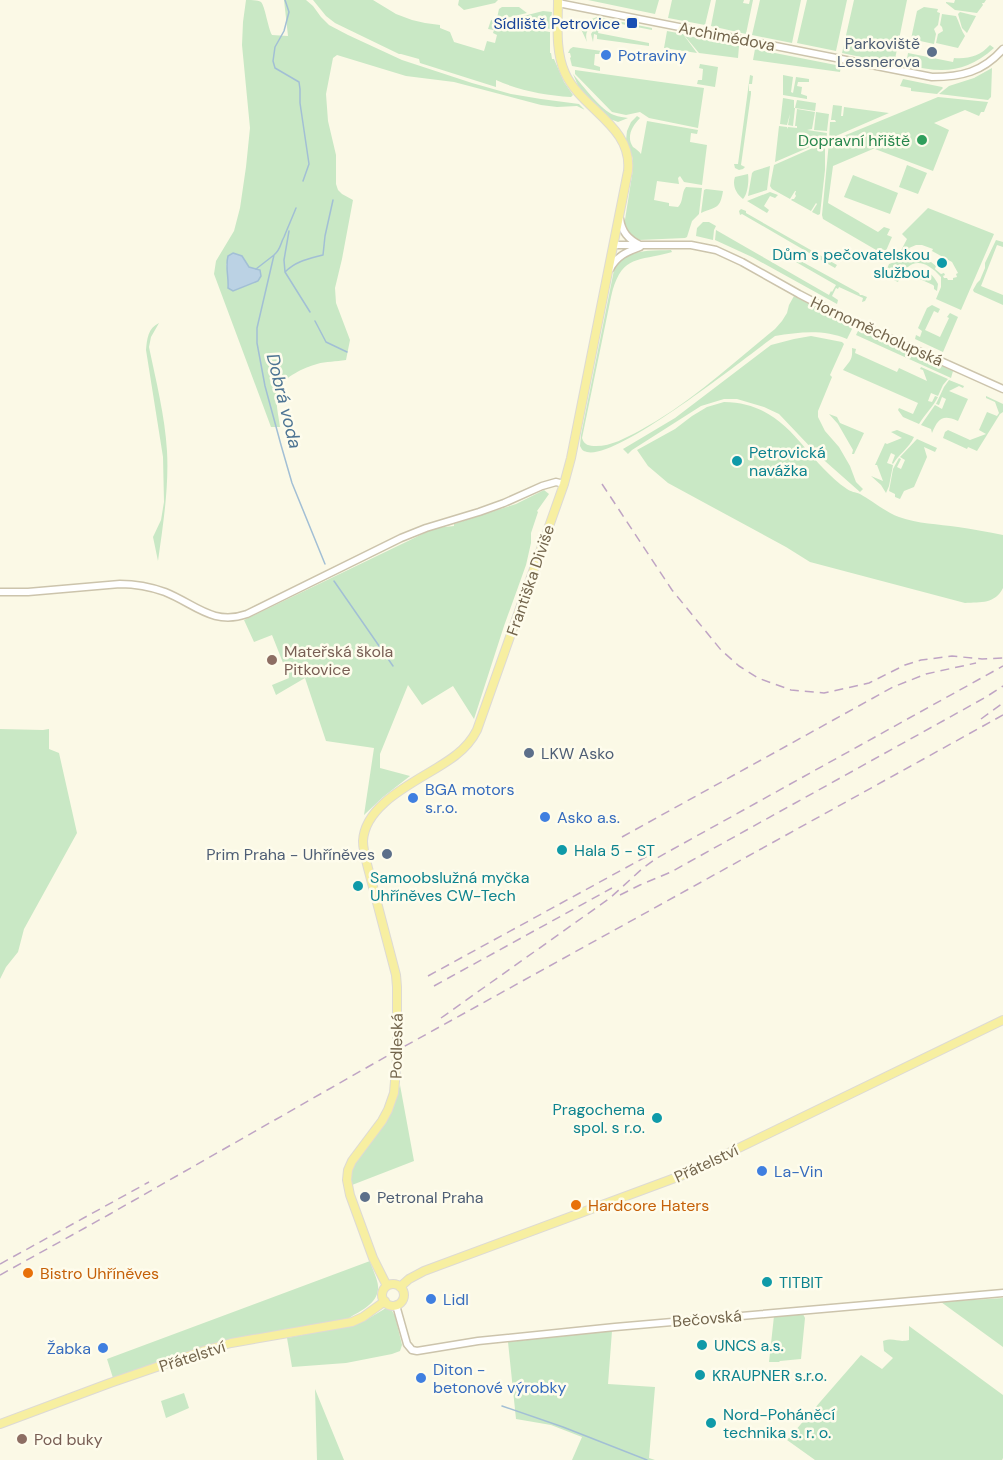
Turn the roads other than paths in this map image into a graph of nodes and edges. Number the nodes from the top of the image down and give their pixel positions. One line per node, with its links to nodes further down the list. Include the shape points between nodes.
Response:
1 (558, 1): 2 (street, Archimédova, via 932,77 963,74 984,66); 3 (main road, Františka Diviše, via 559,49 565,74 612,126 627,150 628,171)
2 (1003, 49)
3 (619, 217): 4 (main road, Františka Diviše); 5 (street, via 624,233)
4 (614, 245): 5 (street, Hornoměcholupská); 6 (main road, Františka Diviše)
5 (643, 246): 6 (street, via 618,257); 7 (street, Hornoměcholupská, via 691,245 726,254 836,314)
6 (605, 284): 8 (main road, Františka Diviše)
7 (1003, 389)
8 (564, 484): 9 (street, via 542,486 401,538 235,618 201,612 165,592 133,585); 10 (main road, Františka Diviše, via 474,735 456,755 388,800)
9 (0, 592)
10 (368, 825): 12 (main road, Podleská, via 364,851 396,975 397,1070 388,1110 352,1161 347,1180 373,1258)
11 (1003, 1020): 13 (main road, Přátelství, via 683,1175 424,1271)
12 (387, 1286): 13 (main road); 15 (main road, via 383,1293)
13 (400, 1287): 16 (main road, via 404,1297)
14 (1003, 1293): 16 (street, Bečovská, via 652,1323 477,1341 422,1351 412,1350 406,1341)
15 (385, 1301): 16 (main road); 17 (main road, Přátelství, via 352,1322 206,1350)
16 (396, 1305)
17 (0, 1424)

